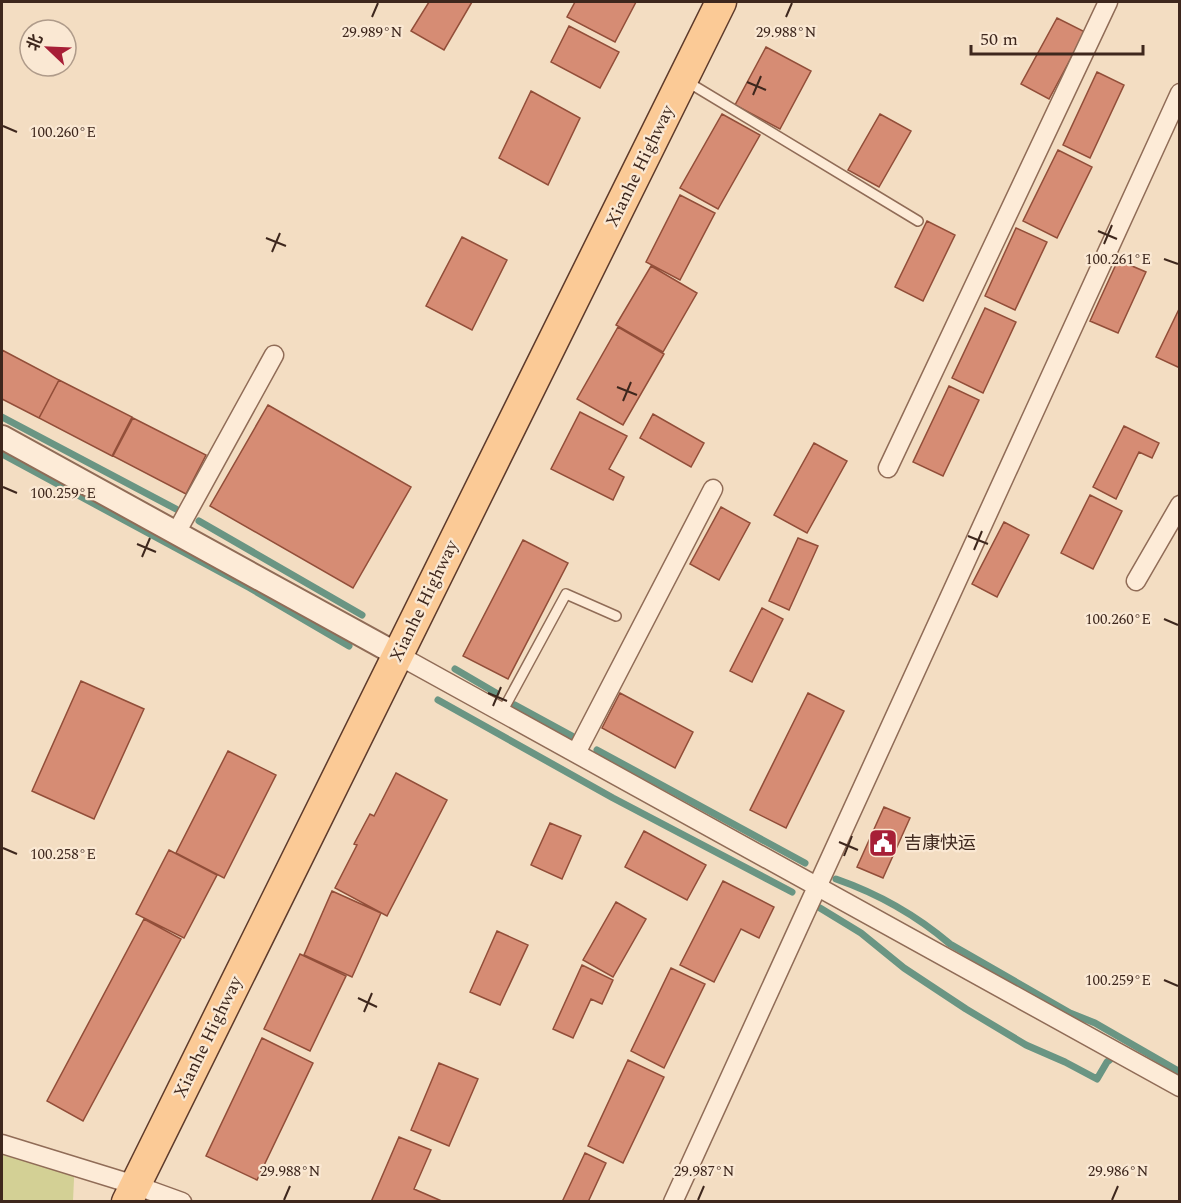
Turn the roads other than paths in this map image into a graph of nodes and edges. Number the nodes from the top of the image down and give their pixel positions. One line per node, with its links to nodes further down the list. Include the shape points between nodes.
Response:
1 (721, 2): 3 (main road, Xianhe Highway)
2 (1108, 2): 8 (street)
3 (682, 79): 5 (lane); 14 (main road, Xianhe Highway)
4 (1179, 93): 17 (street)
5 (918, 221)
6 (274, 355): 11 (street)
7 (2, 437): 11 (street)
8 (888, 468)
9 (713, 489): 16 (street)
10 (1179, 505): 12 (street)
11 (177, 533): 14 (street)
12 (1136, 581)
13 (616, 616): 15 (lane, via 566,594)
14 (398, 654): 15 (street); 20 (main road, Xianhe Highway)
15 (502, 712): 16 (street)
16 (576, 753): 17 (street)
17 (817, 885): 18 (street); 22 (street)
18 (1179, 1087)
19 (2, 1144): 20 (street)
20 (131, 1193): 21 (street)
21 (182, 1202)
22 (673, 1202)

